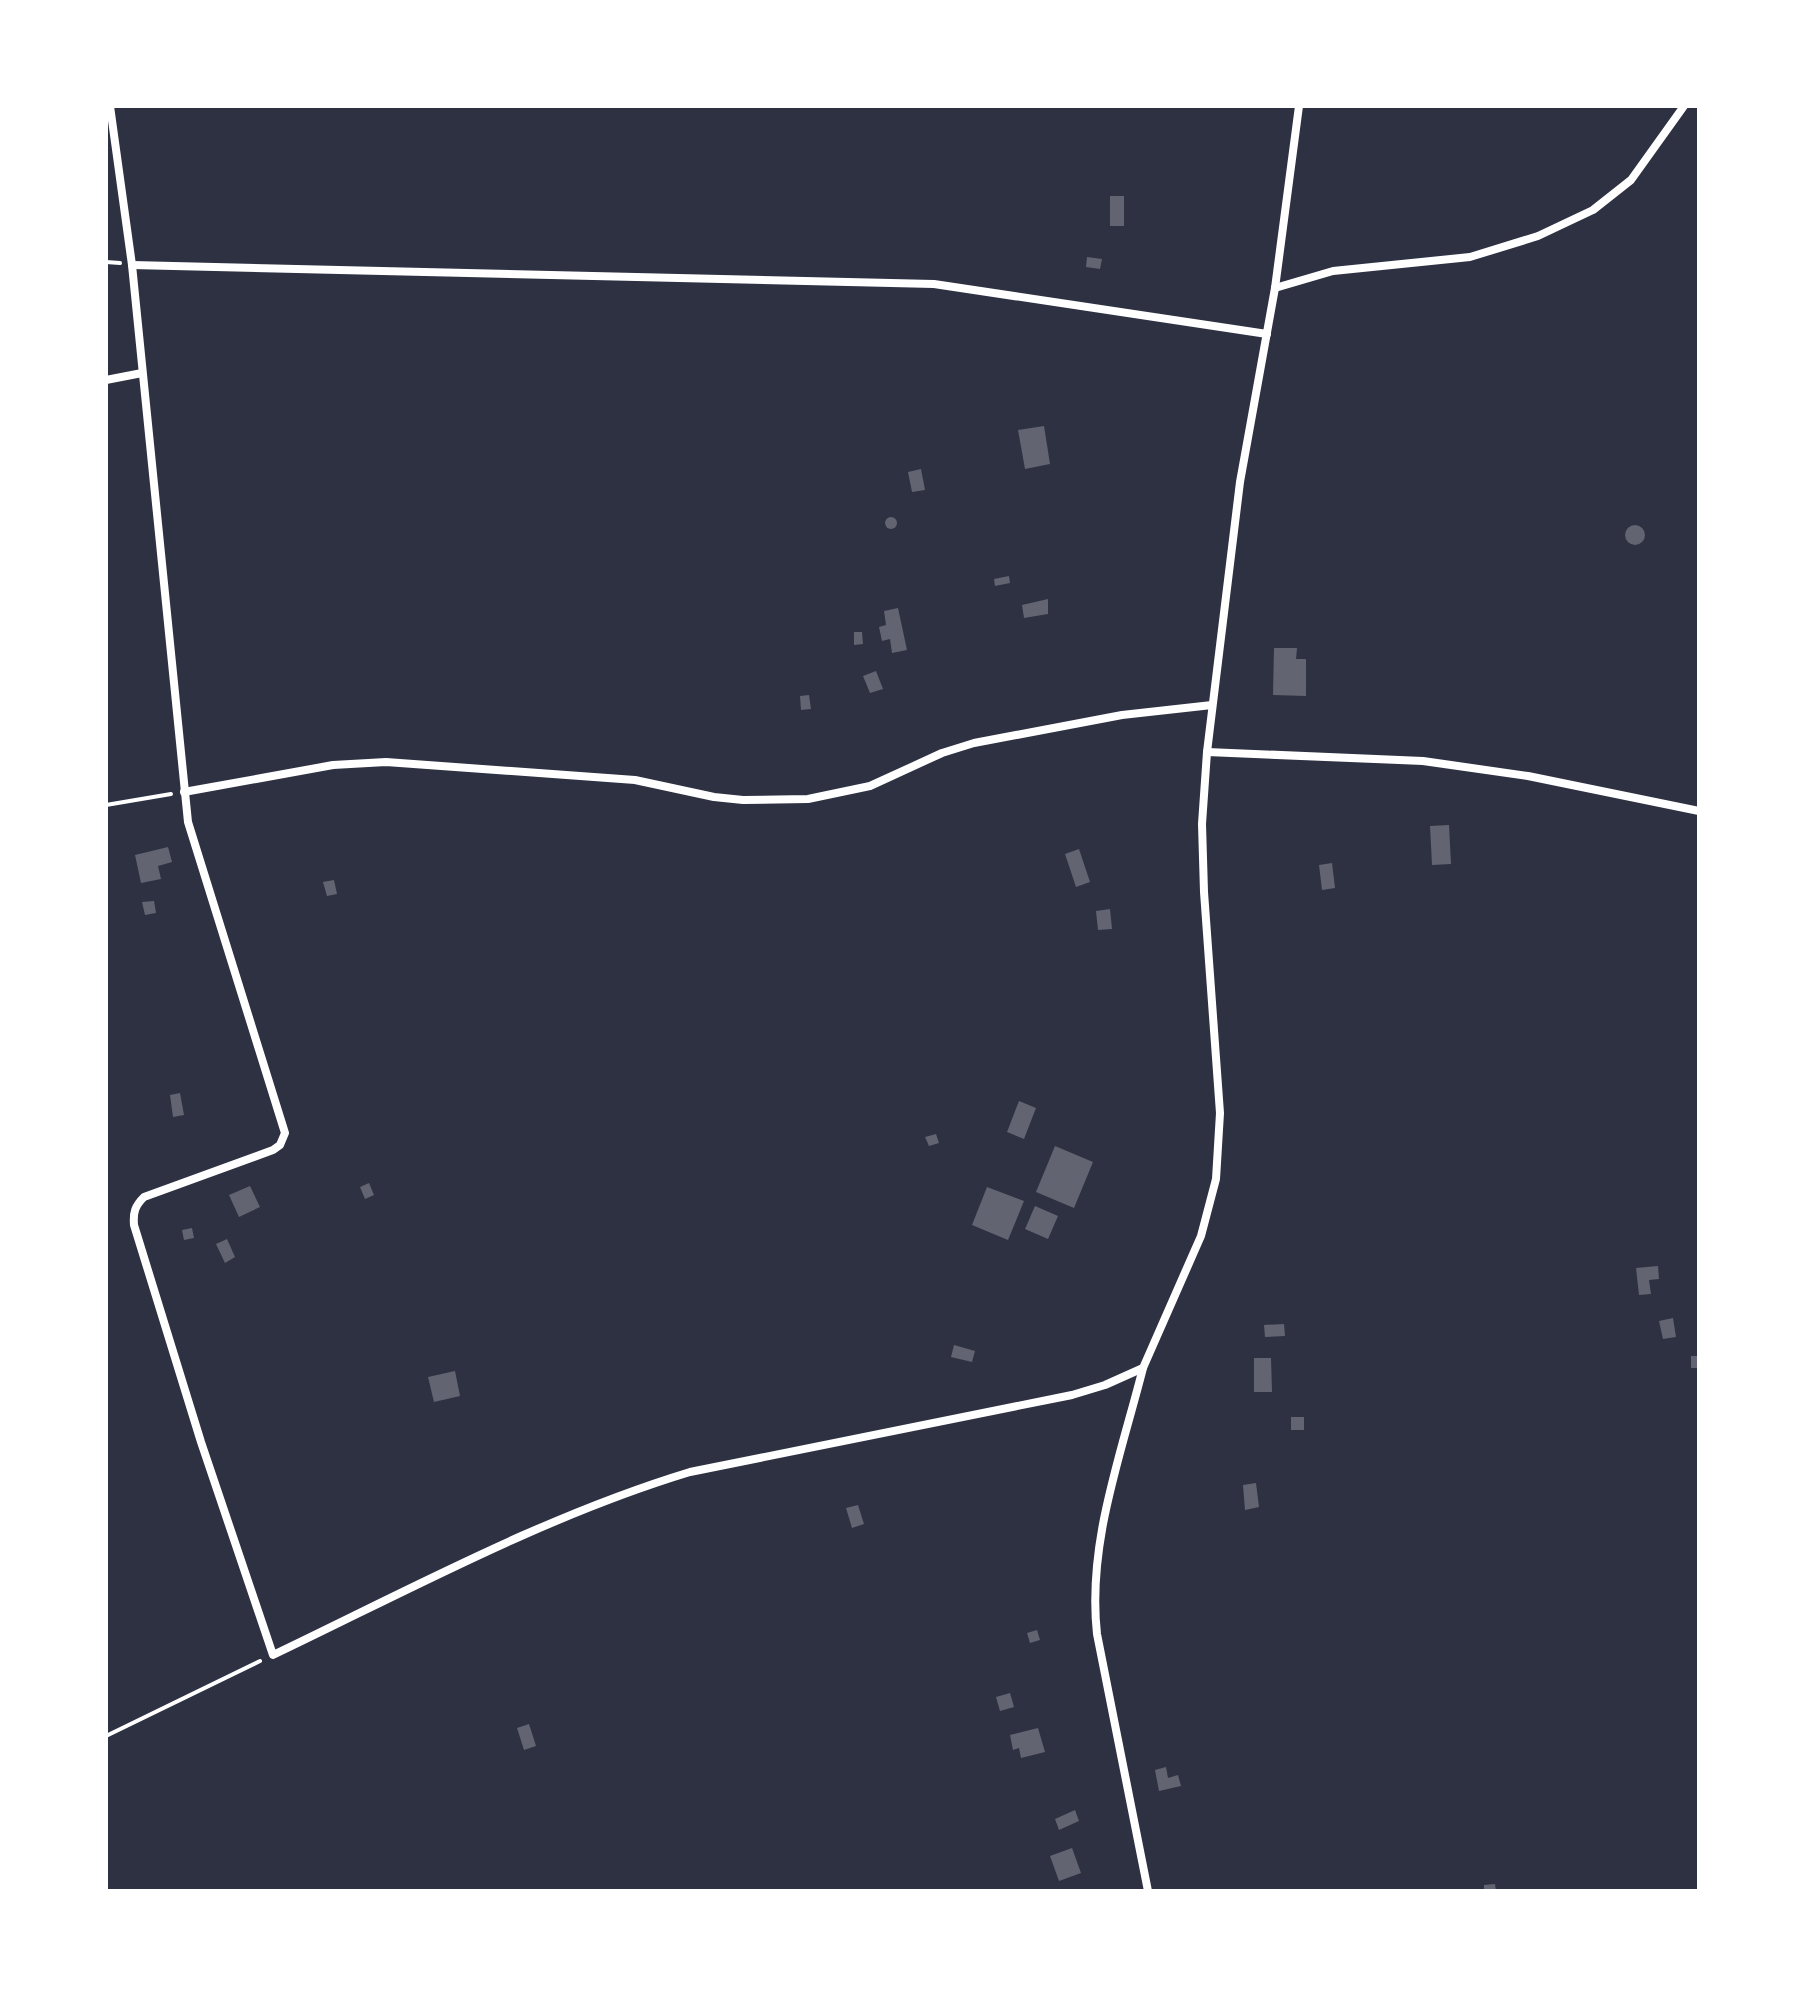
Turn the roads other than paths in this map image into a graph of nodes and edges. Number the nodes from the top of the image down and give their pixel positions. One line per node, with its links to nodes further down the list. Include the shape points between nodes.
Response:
1 (110, 106): 4 (street)
2 (1299, 106): 5 (street)
3 (1684, 106): 5 (street, via 1631,180 1593,210 1538,236 1470,257 1333,271)
4 (132, 265): 6 (street, via 934,284); 7 (street)
5 (1275, 288): 6 (street)
6 (1267, 334): 9 (street, via 1240,482)
7 (142, 373): 8 (street); 11 (street)
8 (106, 380)
9 (1212, 705): 10 (street); 11 (street, via 1122,715 974,743 870,786 808,799 743,800 635,780 386,762 333,765)
10 (1207, 752): 12 (street, via 1437,762); 13 (street, via 1202,824 1220,1113 1216,1179 1201,1236)
11 (184, 792): 13 (street, via 195,849 285,1133 273,1150 144,1197 133,1213 134,1225 273,1655 503,1545 640,1487 690,1472 1072,1395)
12 (1699, 811)
13 (1143, 1368): 14 (street, via 1104,1520 1093,1600)
14 (1148, 1891)

